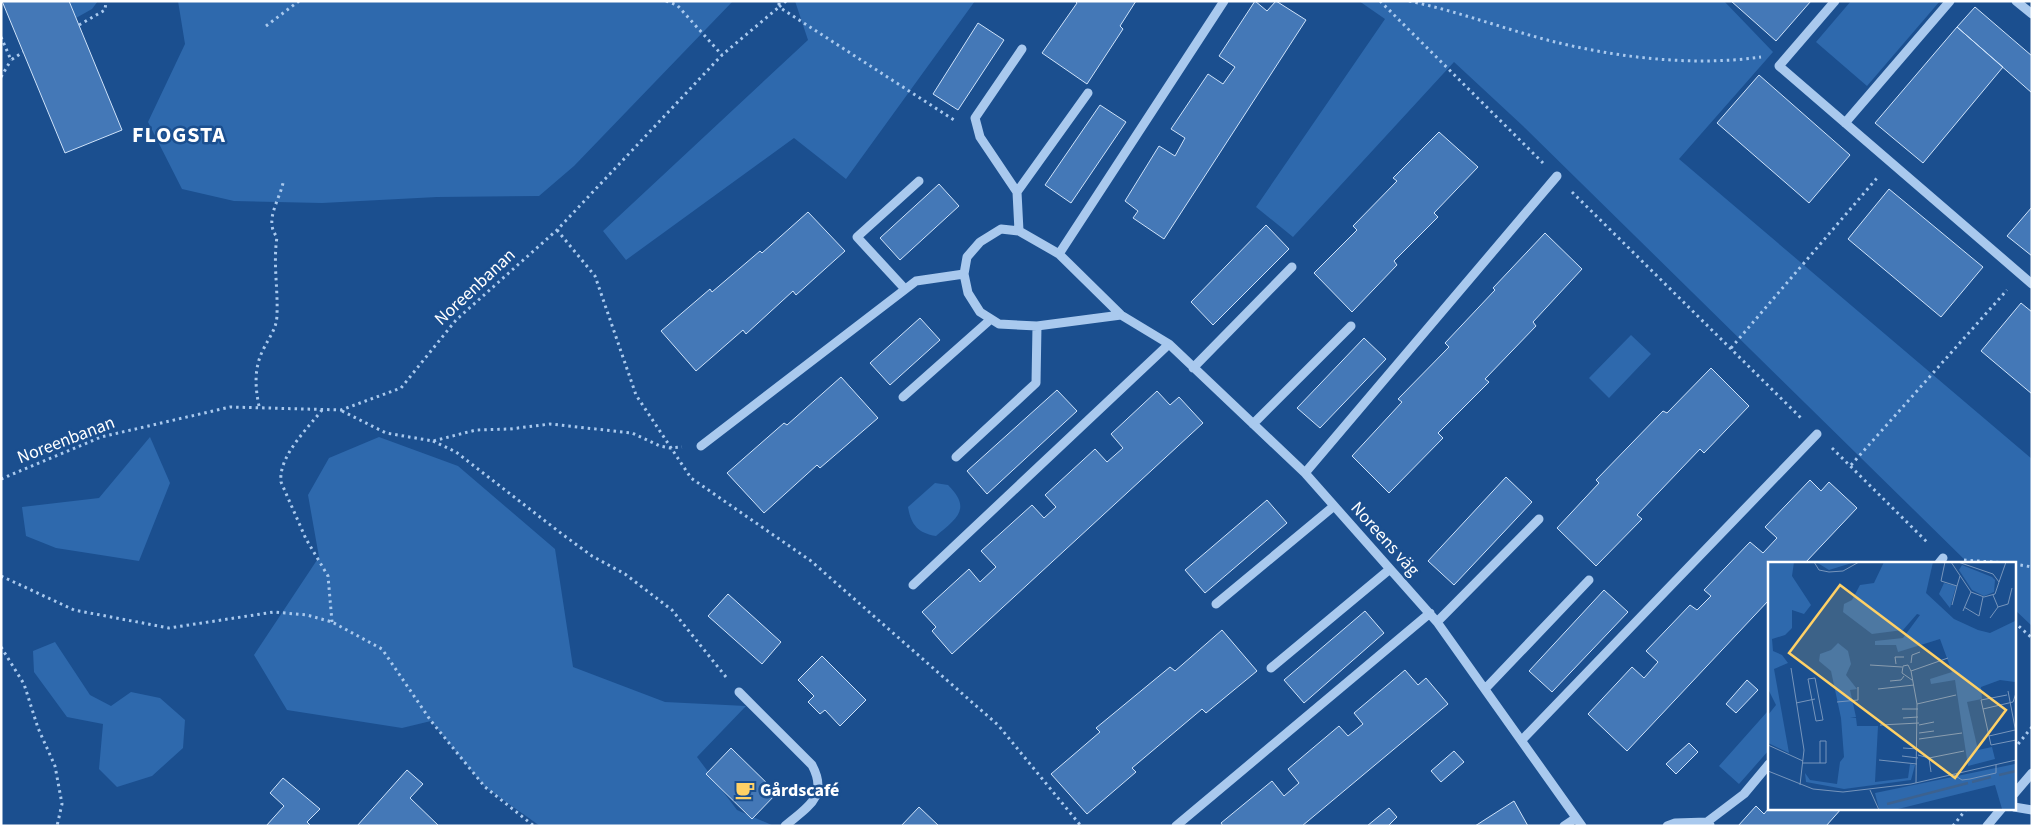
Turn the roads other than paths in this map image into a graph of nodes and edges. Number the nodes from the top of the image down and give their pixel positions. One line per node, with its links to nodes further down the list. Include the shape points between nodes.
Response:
1 (1224, 1): 13 (street)
2 (1835, 1): 8 (street, via 1779,66)
3 (1950, 1): 8 (street)
4 (2016, 1): 5 (street)
5 (2032, 14)
6 (1022, 49): 11 (street, via 975,118 980,137)
7 (1088, 93): 11 (street)
8 (1845, 123): 16 (street)
9 (1557, 176): 29 (street)
10 (919, 181): 17 (street, via 857,237)
11 (1017, 192): 12 (street)
12 (1019, 231): 13 (street, Noreens väg); 15 (street, via 1001,229 980,242 967,257)
13 (1059, 254): 18 (street, Noreens väg)
14 (1292, 268): 23 (street)
15 (964, 274): 17 (street, via 916,281); 19 (street, via 968,293 980,312)
16 (2032, 284)
17 (905, 289): 27 (street)
18 (1121, 314): 20 (street); 22 (street, Noreens väg)
19 (991, 319): 20 (street, via 999,324); 24 (street)
20 (1037, 326): 28 (street, via 1036,383)
21 (1351, 326): 25 (street)
22 (1169, 344): 23 (street, Noreens väg); 34 (street)
23 (1193, 368): 25 (street, Noreens väg)
24 (903, 397)
25 (1253, 424): 29 (street, Noreens väg)
26 (1817, 434): 41 (street)
27 (702, 446)
28 (956, 456)
29 (1305, 473): 30 (street, Noreens väg)
30 (1334, 506): 32 (street, Noreens väg); 35 (street)
31 (1539, 519): 37 (street)
32 (1390, 569): 36 (street, Noreens väg); 38 (street)
33 (1589, 580): 39 (street)
34 (913, 585)
35 (1216, 604)
36 (1430, 613): 37 (street, Noreens väg); 51 (street)
37 (1437, 622): 39 (street, Noreens väg)
38 (1271, 668)
39 (1486, 689): 41 (street, Noreens väg)
40 (739, 692): 50 (street, via 812,765 818,777 819,788 814,801)
41 (1522, 740): 48 (street, Noreens väg)
42 (1768, 765): 49 (street, via 1744,794)
43 (2032, 773): 44 (street)
44 (2016, 792)
45 (2016, 807): 47 (street)
46 (2000, 810): 54 (street)
47 (2032, 810)
48 (1579, 822): 52 (street)
49 (1709, 824): 53 (street, via 1675,823)
50 (785, 826)
51 (1176, 826)
52 (1564, 826)
53 (1667, 826)
54 (1987, 826)

